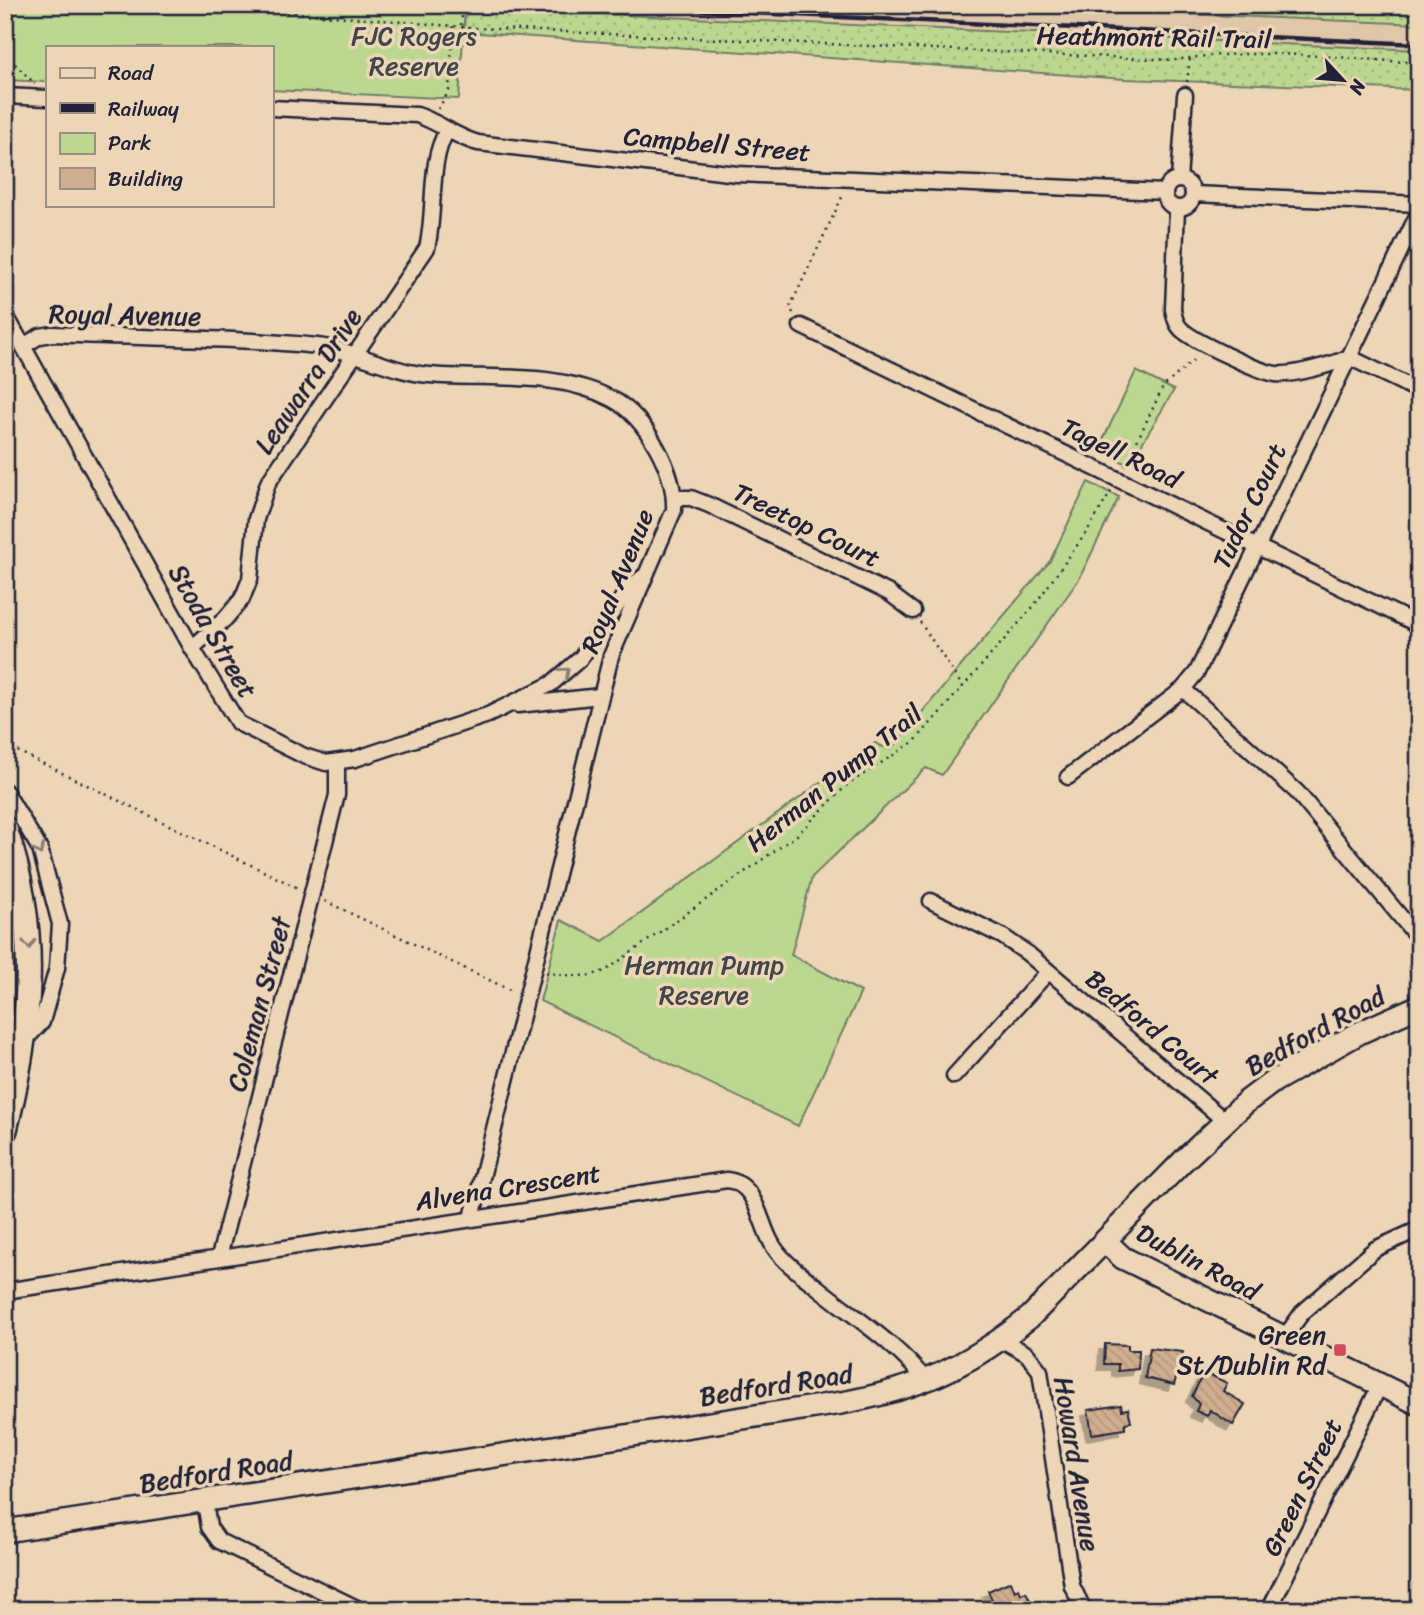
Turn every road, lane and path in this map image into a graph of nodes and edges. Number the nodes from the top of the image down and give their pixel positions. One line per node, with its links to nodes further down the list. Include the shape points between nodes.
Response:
1 (49, 5): 3 (path, Heathmont Rail Trail, via 296,13)
2 (463, 5): 4 (path)
3 (453, 24): 4 (path, Heathmont Rail Trail); 12 (path, via 450,91)
4 (461, 25): 6 (path, Heathmont Rail Trail)
5 (5, 54): 10 (path)
6 (1191, 58): 7 (path, Heathmont Rail Trail, via 1347,57); 8 (path)
7 (1419, 63)
8 (1185, 95): 15 (street)
9 (5, 96): 10 (street)
10 (44, 98)
11 (273, 108): 12 (street, Campbell Street, via 403,114)
12 (430, 120): 13 (street, Campbell Street)
13 (447, 131): 14 (street, Campbell Street, via 491,144 737,174); 25 (street, Leawarra Drive, via 437,153 427,248)
14 (850, 180): 16 (street, Campbell Street); 22 (path, via 790,307)
15 (1179, 180): 16 (street); 17 (street, via 1190,186)
16 (1165, 192): 19 (street, via 1169,204)
17 (1193, 194): 18 (street); 19 (street, via 1190,203)
18 (1419, 204)
19 (1177, 208): 24 (street, via 1175,319 1184,332)
20 (1419, 212): 26 (street, Tudor Court)
21 (5, 314): 23 (street, Stoda Street)
22 (801, 326): 28 (street, Tagell Road)
23 (23, 346): 25 (street, Royal Avenue, via 52,334 317,346); 34 (street, Stoda Street)
24 (1211, 346): 26 (street, via 1275,374 1335,364); 28 (path, Herman Pump Trail, via 1163,387)
25 (355, 355): 29 (street, Royal Avenue, via 426,375 537,380 599,393 615,401 645,431); 34 (street, Leawarra Drive, via 268,484 256,519 250,579 242,600)
26 (1349, 357): 27 (street); 30 (street, Tudor Court)
27 (1419, 391)
28 (1118, 479): 30 (street, Tagell Road); 35 (path, Herman Pump Trail, via 1033,607)
29 (674, 498): 31 (street, Royal Avenue, via 671,521); 32 (street, Treetop Court, via 709,505 889,593)
30 (1257, 547): 33 (street, Tagell Road); 36 (street, Tudor Court, via 1197,672)
31 (647, 574): 37 (street, Royal Avenue, via 620,631); 38 (street, one-way to 31, via 551,684 581,658 628,588)
32 (913, 611): 35 (path)
33 (1419, 625)
34 (192, 648): 40 (street, Stoda Street, via 238,723 314,760)
35 (964, 688): 48 (path, Herman Pump Trail, via 915,741 847,785 797,835 608,969 581,977)
36 (1183, 690): 41 (street, Tudor Court); 47 (street, via 1297,792)
37 (600, 696): 38 (street); 48 (street, Royal Avenue)
38 (507, 707): 40 (street)
39 (5, 745): 44 (path)
40 (337, 763): 59 (street, Coleman Street, via 334,808)
41 (1068, 777)
42 (5, 792): 52 (street, one-way to 52, via 40,849 60,924 57,968 43,1022)
43 (5, 830): 52 (main road, one-way to 52, via 27,920 30,1001)
44 (301, 890)
45 (325, 901): 50 (path)
46 (931, 901): 49 (street, Bedford Court, via 1002,936)
47 (1419, 939)
48 (533, 972): 56 (street, Royal Avenue)
49 (1048, 972): 53 (street, Bedford Court); 54 (street, Bedford Court)
50 (520, 995)
51 (1419, 1006): 54 (main road, Bedford Road, via 1359,1033 1274,1081)
52 (23, 1042): 55 (main road)
53 (954, 1076)
54 (1225, 1121): 58 (main road, Bedford Road)
55 (5, 1130)
56 (472, 1217): 59 (street, Alvena Crescent); 63 (street, Alvena Crescent, via 710,1181 737,1181 749,1192 771,1244 790,1265 904,1357)
57 (1419, 1229): 61 (street, via 1375,1249 1302,1313)
58 (1105, 1241): 61 (main road, Dublin Road, via 1123,1258); 62 (main road, Bedford Road, via 1030,1318)
59 (219, 1257): 60 (street, Alvena Crescent)
60 (7, 1290)
61 (1284, 1338): 64 (main road, Dublin Road)
62 (1002, 1340): 63 (main road, Bedford Road); 69 (street, Howard Avenue, via 1027,1354 1040,1371 1072,1586)
63 (927, 1382): 66 (main road, Bedford Road, via 841,1404)
64 (1380, 1385): 65 (main road, Dublin Road); 70 (street, Green Street)
65 (1419, 1404)
66 (205, 1502): 67 (main road, Bedford Road); 68 (street, via 209,1527 219,1541)
67 (8, 1532)
68 (360, 1610)
69 (1084, 1610)
70 (1269, 1610)

